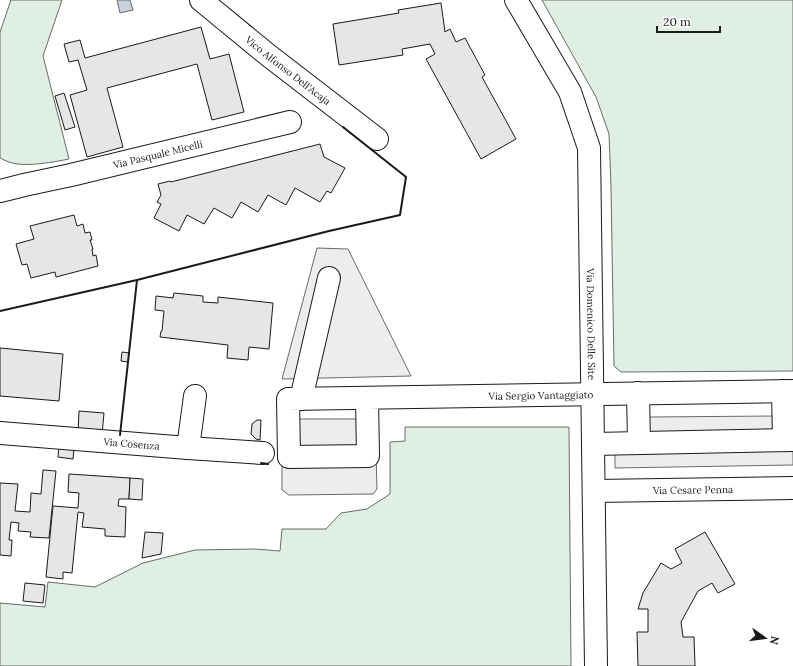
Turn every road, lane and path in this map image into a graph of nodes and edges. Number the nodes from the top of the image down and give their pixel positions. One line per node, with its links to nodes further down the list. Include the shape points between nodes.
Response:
1 (201, 0): 4 (street, Vico Alfonso Dell'Acaja)
2 (516, 0): 11 (street, Via Domenico Delle Site, via 570,92 589,148)
3 (290, 122): 6 (street, Via Pasquale Micelli, via 71,176)
4 (377, 139)
5 (0, 177): 6 (street, Via Pasquale Micelli)
6 (24, 185): 7 (street, Via Pasquale Micelli)
7 (0, 191)
8 (329, 278): 14 (street)
9 (788, 391): 10 (street, Via Sergio Vantaggiato); 16 (street)
10 (638, 393): 11 (street, Via Sergio Vantaggiato); 17 (street)
11 (592, 394): 13 (street, Via Sergio Vantaggiato); 18 (street, Via Domenico Delle Site)
12 (194, 396): 19 (street)
13 (367, 398): 14 (street, Via Sergio Vantaggiato); 14 (street, via 368,456 289,457)
14 (294, 399)
15 (0, 433): 19 (street, Via Cosenza)
16 (788, 440): 17 (street)
17 (639, 443): 18 (street)
18 (593, 444): 22 (street, Via Domenico Delle Site)
19 (188, 448): 20 (street, Via Cosenza)
20 (263, 453)
21 (793, 488): 22 (street, Via Cesare Penna)
22 (594, 491): 23 (street, Via Domenico Delle Site)
23 (596, 666)

